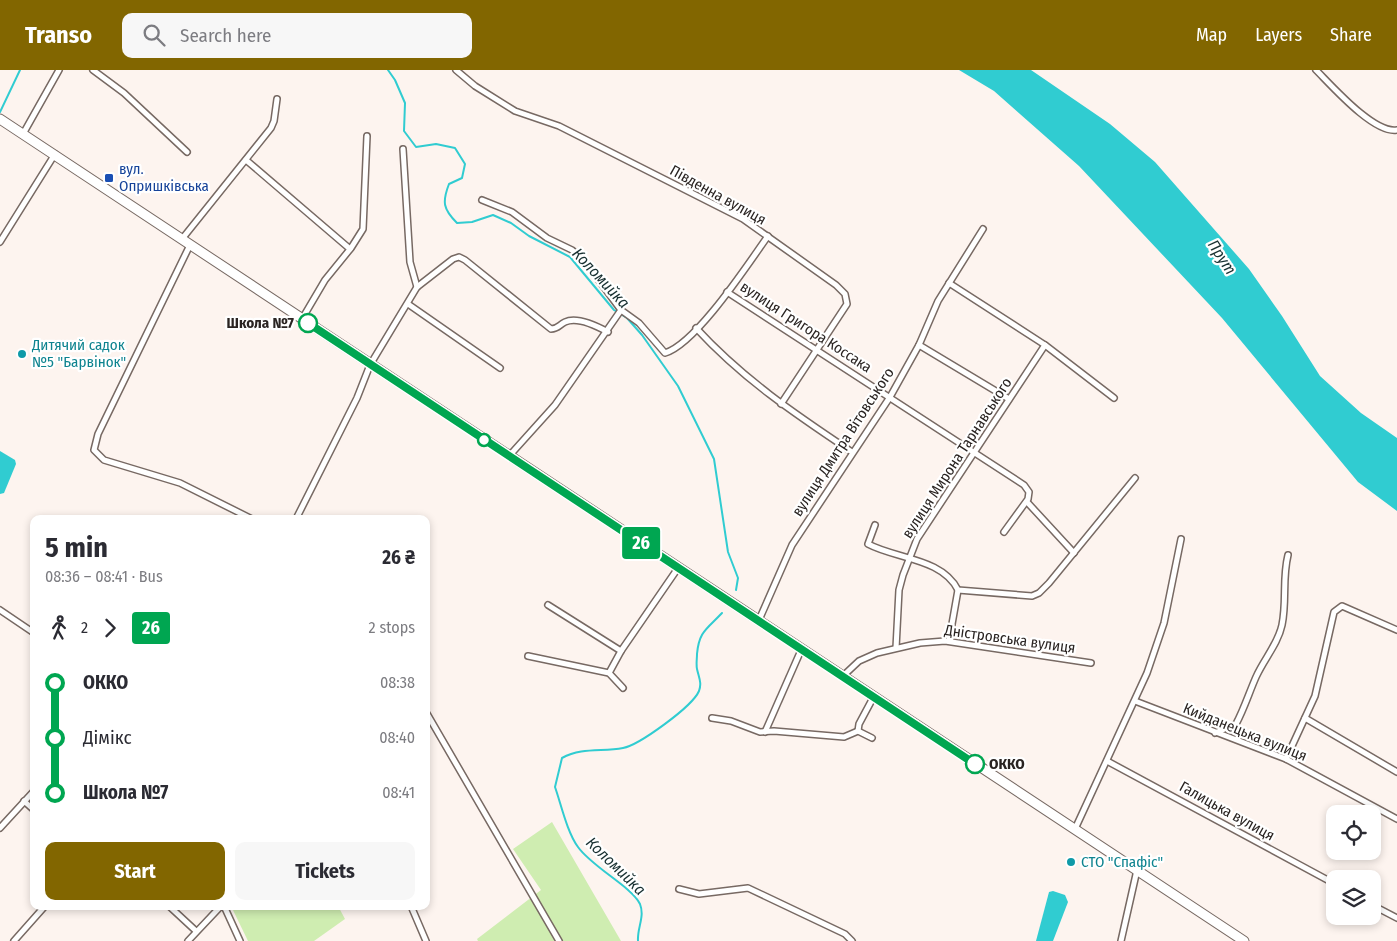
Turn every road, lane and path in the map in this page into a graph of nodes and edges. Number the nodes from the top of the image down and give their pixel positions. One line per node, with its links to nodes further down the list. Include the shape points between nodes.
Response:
1 (59, 70): 8 (street)
2 (93, 70): 11 (street)
3 (456, 70): 16 (street, Південна вулиця, via 515,111 559,126 594,143 743,219)
4 (1316, 70): 7 (street, via 1366,117 1388,130)
5 (277, 99): 13 (street, via 274,121)
6 (1, 120): 8 (main road)
7 (1397, 130)
8 (23, 134): 12 (main road)
9 (367, 136): 20 (street, via 364,225)
10 (402, 149): 22 (street, via 410,262)
11 (187, 152)
12 (55, 154): 17 (main road); 18 (street)
13 (246, 160): 17 (street); 20 (street)
14 (482, 200): 25 (street, via 512,212 547,238 572,250 587,264)
15 (983, 229): 21 (street, вулиця Дмитра Вітовського)
16 (768, 236): 23 (street); 31 (street, Південна вулиця, via 836,285 848,299)
17 (182, 239): 19 (main road)
18 (0, 242)
19 (190, 245): 26 (main road); 43 (street, via 98,434 94,450 102,459 173,480)
20 (350, 249): 26 (street, via 325,280)
21 (949, 283): 29 (street, вулиця Дмитра Вітовського); 30 (street)
22 (417, 287): 24 (street); 28 (street, via 453,259 460,258 551,329 575,320)
23 (727, 292): 27 (street); 31 (street, вулиця Григора Коссака)
24 (408, 304): 32 (street); 33 (street)
25 (620, 313): 27 (street, via 640,323 665,353); 28 (street)
26 (302, 319): 32 (main road)
27 (696, 328): 37 (street, via 726,361)
28 (608, 332): 40 (street, via 555,405)
29 (919, 345): 34 (street, вулиця Дмитра Вітовського); 36 (street)
30 (1046, 345): 35 (street); 36 (street, вулиця Мирона Тарнавського)
31 (818, 351): 34 (street, вулиця Григора Коссака); 37 (street, Південна вулиця)
32 (370, 365): 40 (main road); 44 (street, via 357,398)
33 (500, 368)
34 (890, 397): 38 (street, вулиця Дмитра Вітовського); 39 (street, вулиця Григора Коссака)
35 (1114, 398)
36 (1009, 399): 39 (street, вулиця Мирона Тарнавського)
37 (781, 404): 38 (street)
38 (852, 452): 55 (street, вулиця Дмитра Вітовського, via 792,545)
39 (974, 452): 42 (street, вулиця Григора Коссака, via 1024,485 1029,494); 50 (street, вулиця Мирона Тарнавського, via 923,529)
40 (509, 456): 51 (main road)
41 (1135, 478): 48 (street)
42 (1027, 502): 46 (street); 48 (street)
43 (244, 515)
44 (298, 515)
45 (875, 525): 50 (street, via 868,544)
46 (1004, 532)
47 (1181, 539): 68 (street, via 1164,623)
48 (1074, 553): 52 (street, via 1044,589 1035,595)
49 (1288, 555): 74 (street, via 1282,625 1277,639 1256,676 1236,724)
50 (909, 558): 52 (street, via 941,572 953,581); 60 (street, вулиця Мирона Тарнавського, via 900,590)
51 (678, 568): 55 (main road); 61 (street)
52 (958, 590): 58 (street)
53 (548, 605): 61 (street)
54 (0, 610): 56 (street)
55 (759, 620): 59 (main road)
56 (30, 630)
57 (1397, 630): 70 (street, via 1342,606 1331,617 1320,679)
58 (949, 641): 60 (street, Дністровська вулиця); 63 (street, Дністровська вулиця)
59 (802, 648): 65 (main road); 73 (street)
60 (896, 648): 65 (street, Дністровська вулиця, via 865,658)
61 (621, 651): 64 (street)
62 (528, 656): 64 (street)
63 (1091, 663)
64 (609, 673): 66 (street)
65 (843, 676): 67 (main road)
66 (623, 688)
67 (874, 696): 72 (street); 84 (main road)
68 (1135, 701): 74 (street, Кийданецька вулиця); 77 (street)
69 (712, 718): 73 (street)
70 (1305, 718): 76 (street); 78 (street)
71 (430, 719): 100 (street)
72 (858, 731): 73 (street, via 844,737); 75 (street)
73 (765, 732)
74 (1215, 732): 76 (street, Кийданецька вулиця)
75 (872, 738)
76 (1286, 759): 82 (street, Кийданецька вулиця)
77 (1107, 760): 84 (street); 86 (street, Галицька вулиця)
78 (1397, 772)
79 (30, 795): 80 (street)
80 (24, 801): 81 (street); 83 (street)
81 (30, 806)
82 (1397, 819)
83 (0, 828)
84 (1075, 829): 85 (main road)
85 (1137, 870): 102 (street); 103 (main road)
86 (1326, 879)
87 (679, 889): 101 (street, via 698,894 748,888 845,934)
88 (41, 910): 96 (street)
89 (173, 910): 95 (street)
90 (219, 910): 95 (street)
91 (225, 910): 98 (street)
92 (413, 910): 99 (street)
93 (1381, 910): 94 (street)
94 (1397, 918)
95 (196, 931): 97 (street)
96 (14, 941)
97 (188, 941)
98 (240, 941)
99 (426, 941)
100 (559, 941)
101 (852, 941)
102 (1121, 941)
103 (1244, 941)

